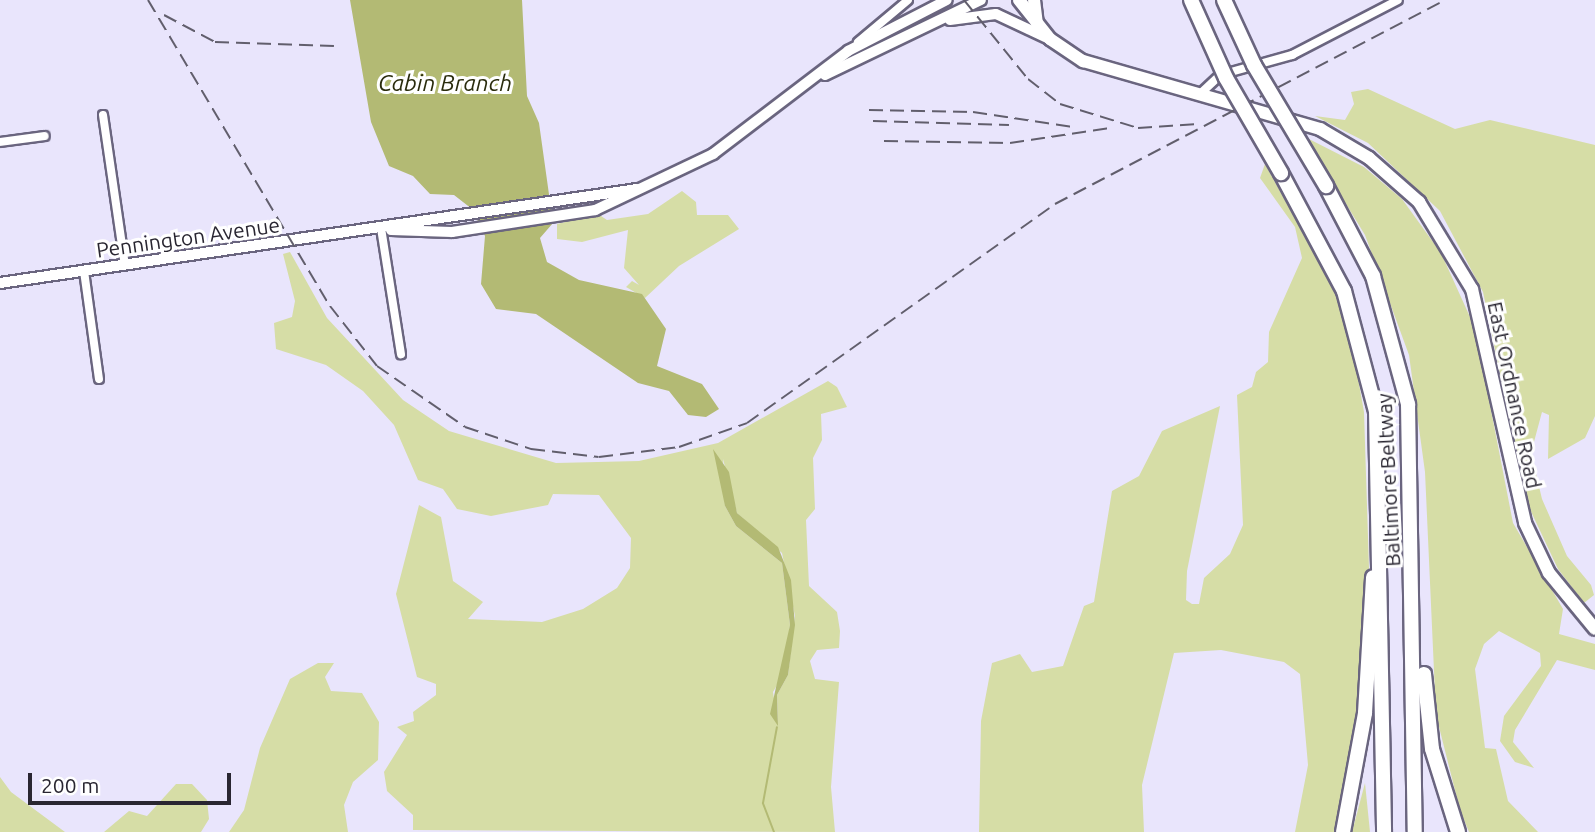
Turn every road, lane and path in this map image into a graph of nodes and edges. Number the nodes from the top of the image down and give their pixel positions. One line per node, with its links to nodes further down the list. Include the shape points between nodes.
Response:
1 (908, 0): 12 (street)
2 (947, 0): 12 (main road, Pennington Avenue)
3 (981, 0): 9 (main road, Pennington Avenue)
4 (1019, 0): 10 (main road, East Ordnance Road)
5 (1034, 0): 10 (main road)
6 (1191, 0): 26 (highway, Baltimore Beltway, bridge, via 1226,78 1344,291)
7 (1224, 0): 25 (highway, Baltimore Beltway, bridge, via 1254,65 1373,276)
8 (1398, 0): 14 (street, via 1292,55 1220,75)
9 (927, 26): 11 (main road, via 996,14); 13 (main road, Pennington Avenue)
10 (1037, 27): 11 (main road, East Ordnance Road)
11 (1050, 39): 14 (main road, East Ordnance Road, via 1083,61)
12 (848, 51): 13 (main road, Pennington Avenue)
13 (819, 77): 18 (main road, Pennington Avenue, via 713,154)
14 (1201, 93): 27 (main road, East Ordnance Road, via 1280,114 1344,141 1395,178 1438,227 1484,324 1525,523 1549,573)
15 (103, 115): 20 (street)
16 (45, 136): 17 (street)
17 (0, 142)
18 (638, 189): 19 (main road, Pennington Avenue, via 558,205); 19 (main road, Pennington Avenue, via 559,218 472,230)
19 (381, 228): 20 (main road, Pennington Avenue); 23 (street)
20 (125, 265): 21 (main road, Pennington Avenue)
21 (84, 271): 22 (main road, Pennington Avenue); 24 (street)
22 (0, 283)
23 (401, 354)
24 (99, 379)
25 (1408, 404): 30 (highway, Baltimore Beltway); 31 (highway, via 1427,717)
26 (1376, 411): 28 (highway, via 1365,713); 29 (highway, Baltimore Beltway)
27 (1595, 629)
28 (1343, 832)
29 (1384, 832)
30 (1415, 832)
31 (1458, 832)

